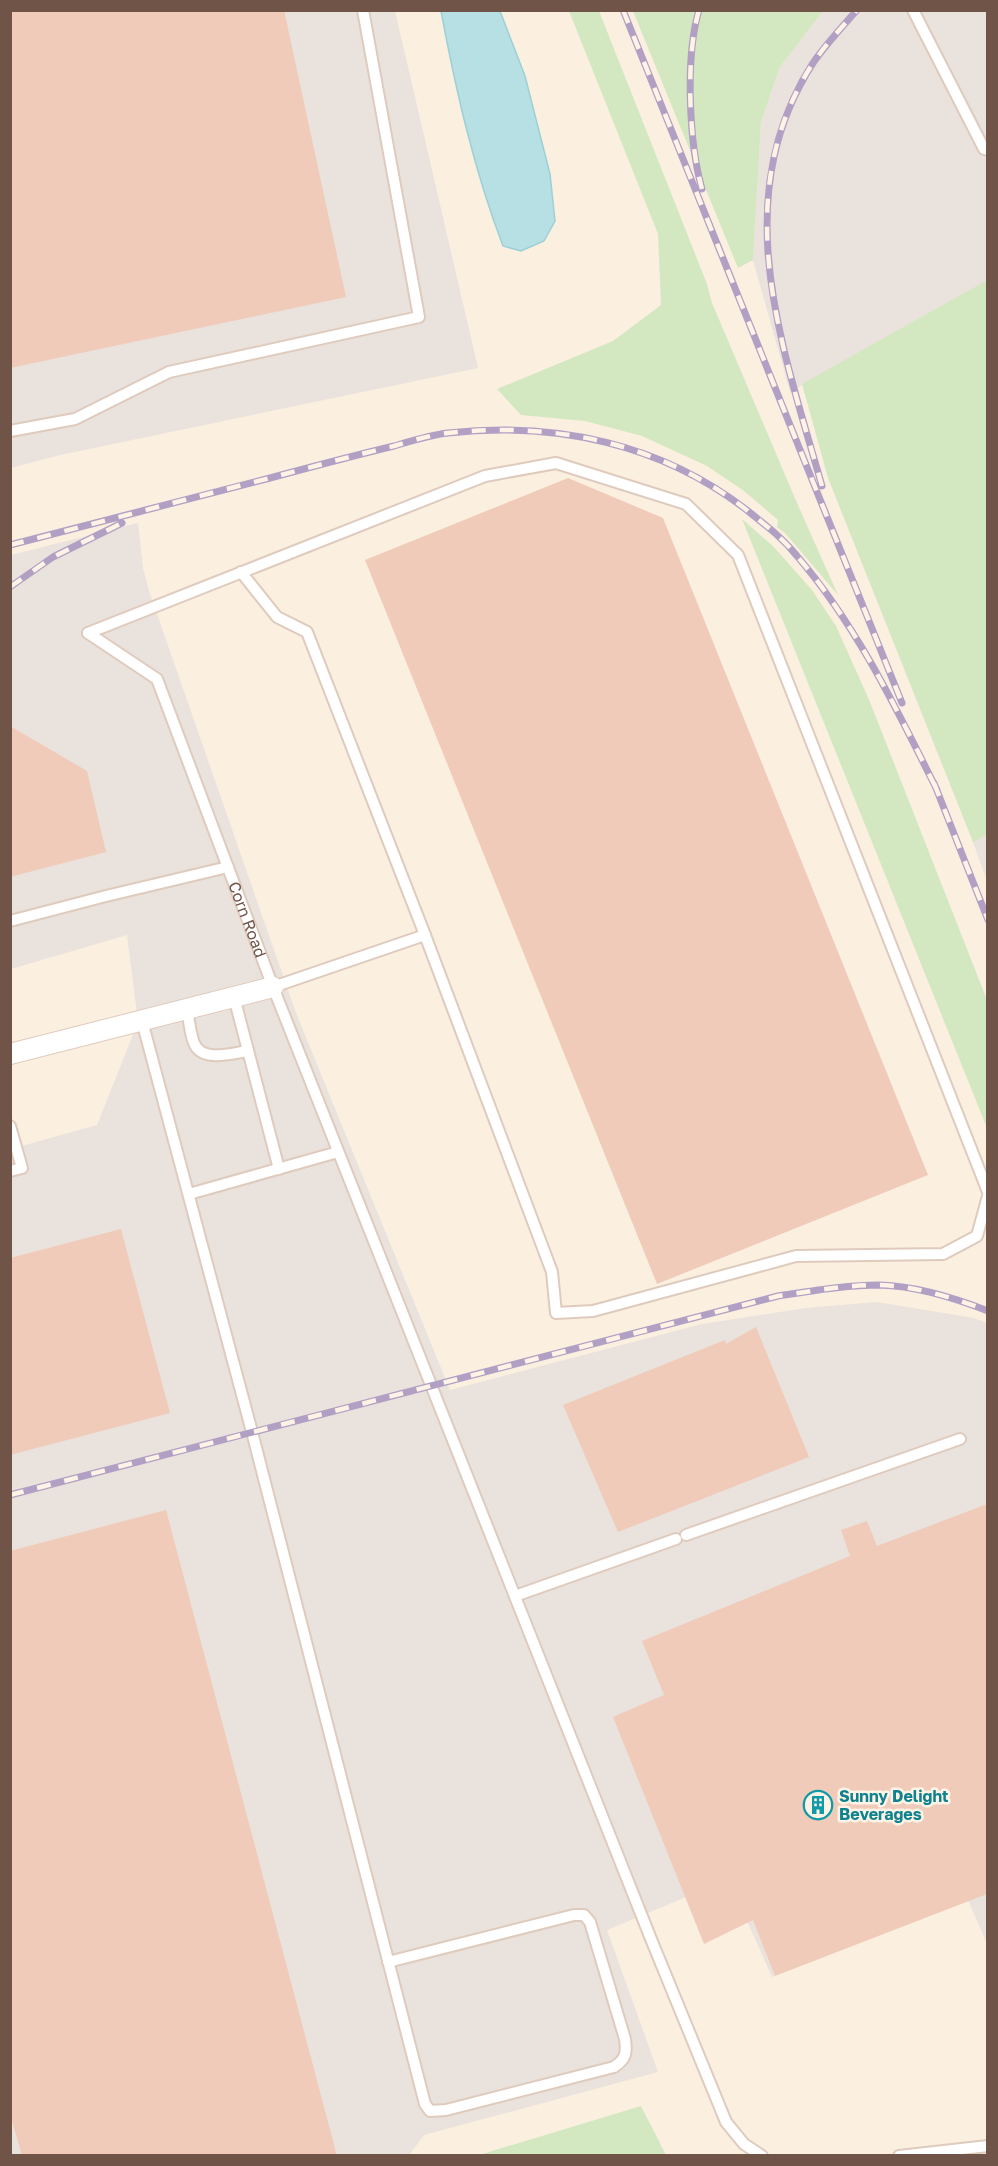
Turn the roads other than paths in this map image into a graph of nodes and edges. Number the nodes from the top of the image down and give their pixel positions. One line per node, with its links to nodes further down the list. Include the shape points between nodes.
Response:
1 (363, 10): 4 (lane, via 419,317 169,372 75,419)
2 (913, 10): 3 (lane)
3 (987, 150)
4 (10, 431)
5 (242, 572): 6 (lane, Corn Road, via 88,633 157,679); 8 (lane, via 277,617 307,632); 20 (lane, via 485,476 556,464 686,504 738,555)
6 (228, 867): 7 (lane); 9 (lane, Corn Road)
7 (10, 921)
8 (425, 935): 9 (lane); 20 (lane, via 552,1272 556,1313 593,1311 796,1256 943,1254 976,1236)
9 (273, 987): 10 (street); 16 (lane, Corn Road)
10 (234, 997): 11 (street); 13 (lane)
11 (188, 1009): 12 (street); 13 (lane, via 194,1044 199,1051 213,1056)
12 (142, 1021): 14 (street); 19 (lane)
13 (248, 1051): 17 (lane)
14 (10, 1054)
15 (10, 1126): 18 (lane, via 22,1168)
16 (338, 1152): 17 (lane); 22 (lane, Corn Road)
17 (279, 1169): 19 (lane)
18 (10, 1171)
19 (189, 1194): 23 (lane)
20 (987, 1194)
21 (960, 1439): 22 (lane)
22 (515, 1596): 25 (lane, Corn Road, via 726,2122 744,2144)
23 (388, 1962): 23 (lane, via 424,2104 430,2111 614,2067 627,2053 590,1922 584,1915)
24 (987, 2146): 26 (lane)
25 (762, 2156)
26 (900, 2156)

